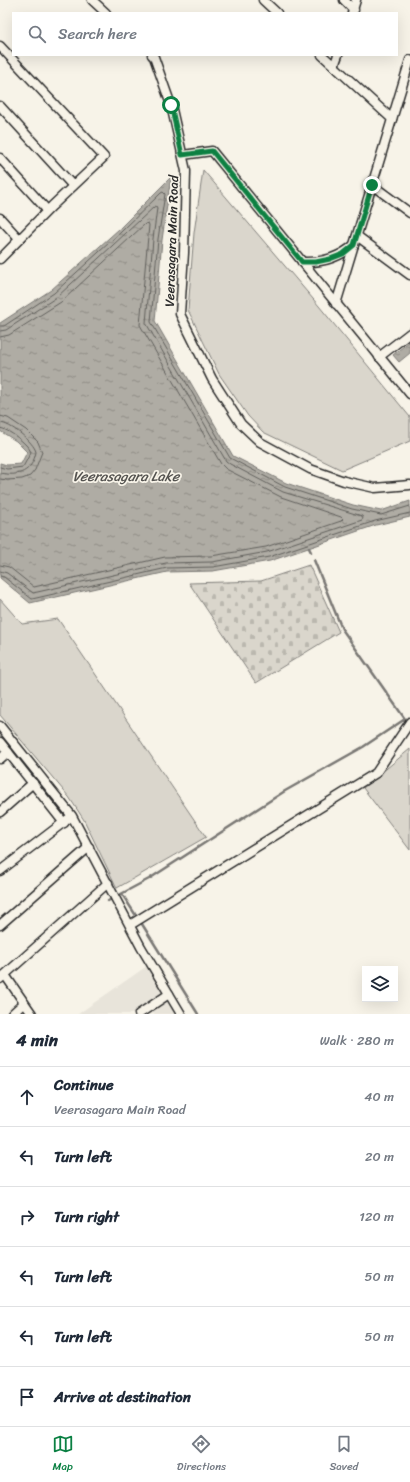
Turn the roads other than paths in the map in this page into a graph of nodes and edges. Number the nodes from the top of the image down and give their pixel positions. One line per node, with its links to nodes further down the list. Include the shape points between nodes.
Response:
1 (92, 0): 6 (street)
2 (263, 0): 7 (street)
3 (344, 0): 5 (street)
4 (356, 0): 5 (street)
5 (353, 11)
6 (105, 12)
7 (276, 12)
8 (0, 46): 19 (street, via 104,157)
9 (153, 56): 16 (street, Veerasagara Main Road, via 171,105)
10 (323, 56): 13 (street)
11 (338, 56): 13 (street)
12 (410, 60): 15 (street)
13 (334, 66): 15 (street)
14 (0, 106): 19 (street)
15 (392, 119): 18 (street)
16 (182, 155): 27 (street, via 212,151); 33 (street, Veerasagara Main Road, via 186,171 180,314 212,379 241,424 260,442 310,469 375,488)
17 (0, 158): 20 (street)
18 (372, 185): 21 (street); 23 (street)
19 (73, 186): 20 (street)
20 (47, 210): 24 (street)
21 (410, 213)
22 (0, 218): 24 (street)
23 (357, 236): 25 (street); 28 (street)
24 (19, 239): 26 (street)
25 (354, 245): 27 (street, via 343,254 330,259); 29 (street)
26 (0, 259)
27 (302, 262): 29 (street)
28 (410, 275)
29 (336, 304): 31 (street)
30 (410, 333): 31 (street)
31 (379, 357): 32 (street)
32 (410, 394)
33 (410, 485)
34 (410, 722): 47 (street, via 376,773)
35 (0, 726): 41 (street)
36 (0, 742): 37 (street)
37 (8, 752): 38 (street); 39 (street)
38 (0, 759)
39 (33, 783): 40 (street); 42 (street)
40 (0, 812)
41 (72, 816): 42 (street); 43 (street)
42 (64, 822): 44 (street)
43 (90, 847): 45 (street); 46 (street)
44 (0, 871)
45 (108, 882): 47 (street); 48 (street)
46 (0, 925)
47 (130, 925): 49 (street)
48 (2, 977): 50 (street)
49 (169, 994): 53 (street); 54 (street)
50 (24, 1003): 51 (street); 52 (street)
51 (12, 1014)
52 (32, 1014)
53 (139, 1014)
54 (181, 1014)

